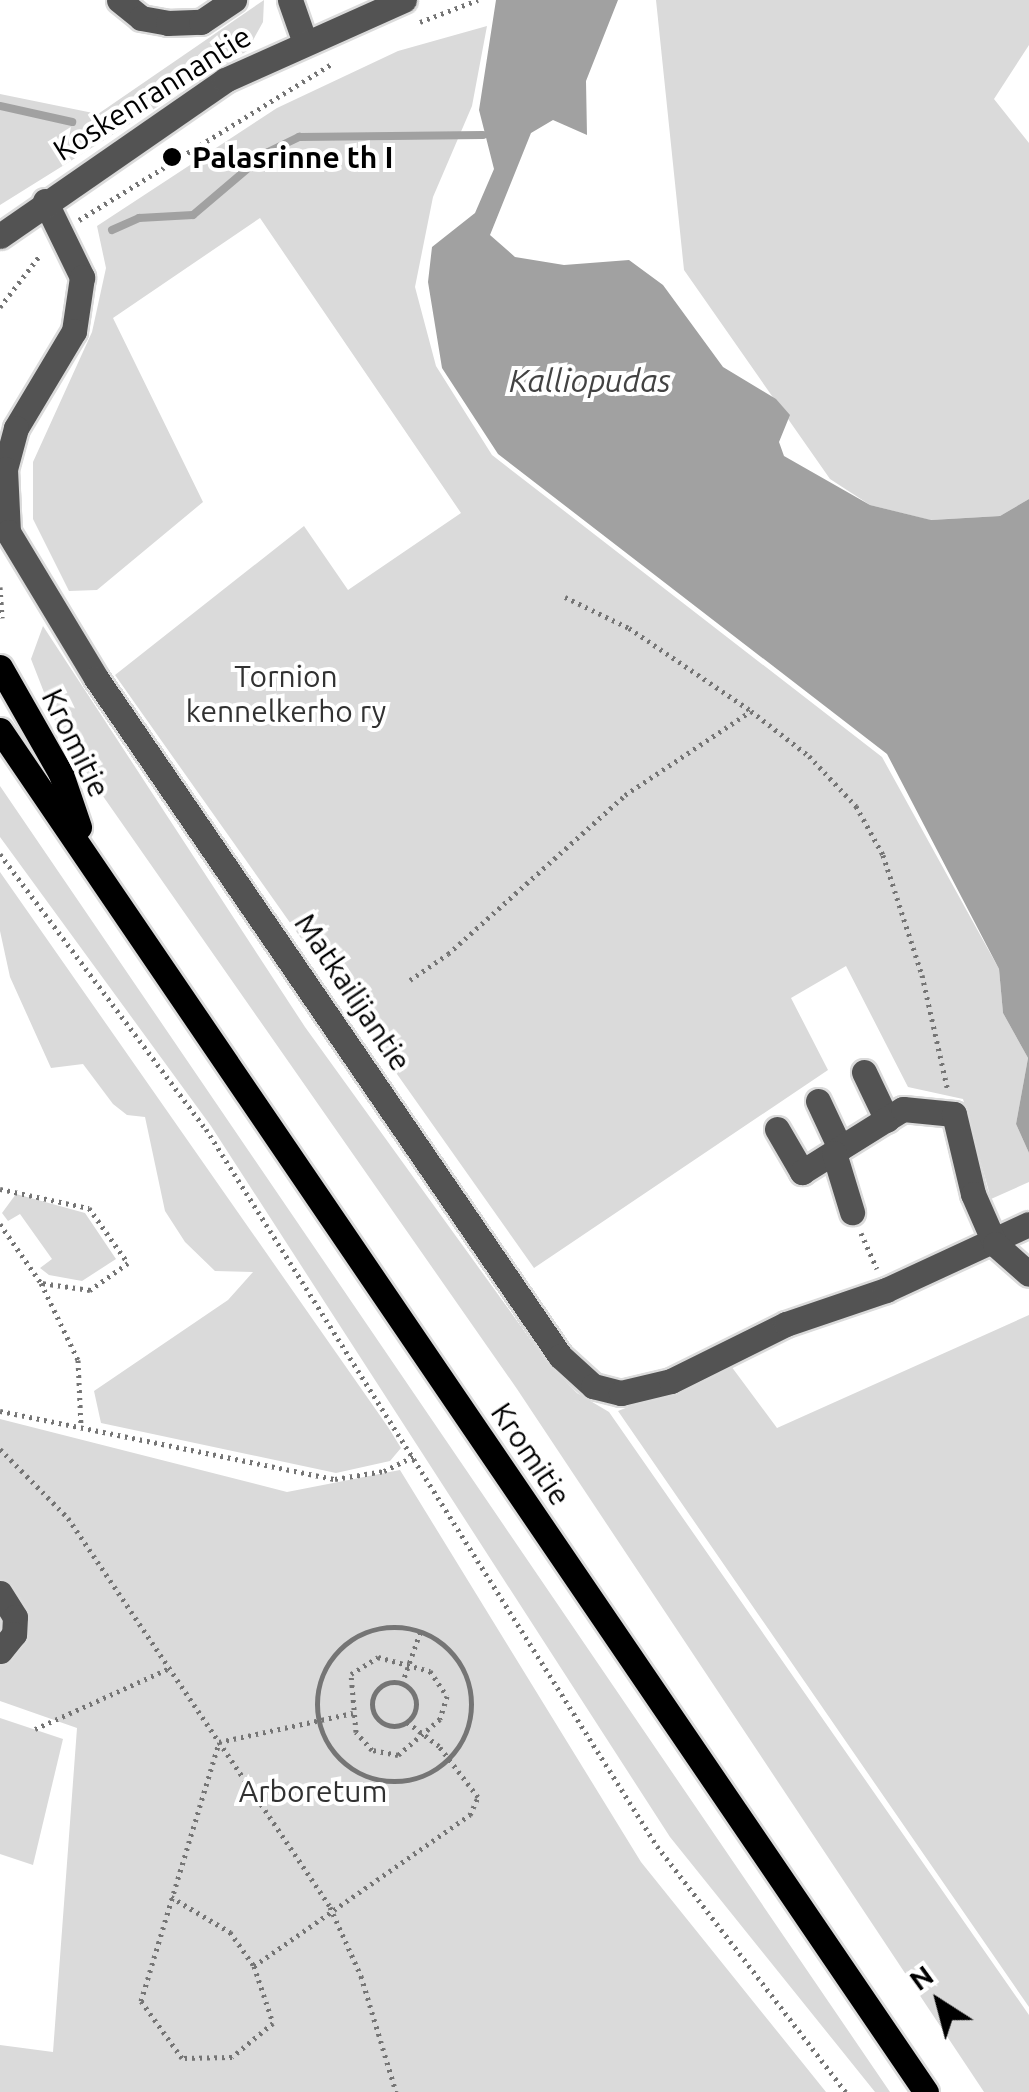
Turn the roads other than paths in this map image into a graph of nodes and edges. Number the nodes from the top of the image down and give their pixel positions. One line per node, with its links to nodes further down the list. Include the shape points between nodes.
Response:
1 (119, 0): 2 (street, via 141,18 168,23 201,22)
2 (234, 0)
3 (290, 0): 5 (street)
4 (408, 12): 5 (street, Koskenrannantie)
5 (304, 40): 6 (street, Koskenrannantie, via 210,89)
6 (45, 201): 7 (street, Koskenrannantie); 18 (street, Matkailijantie, via 65,230 82,277 74,331 16,428 6,469 8,532 96,678 560,1356 594,1386 621,1393 671,1381 786,1324)
7 (0, 236)
8 (0, 667): 10 (main road, Kromitie, via 61,774)
9 (0, 730): 10 (main road, Kromitie)
10 (88, 850): 22 (main road, Kromitie, via 154,959)
11 (864, 1072): 13 (street)
12 (818, 1101): 15 (street)
13 (887, 1120): 15 (street); 18 (street, via 924,1107 954,1114 973,1194)
14 (777, 1129): 15 (street, via 802,1172)
15 (837, 1150): 16 (street)
16 (852, 1212)
17 (1029, 1224): 18 (street, Matkailijantie)
18 (995, 1244): 19 (street)
19 (1029, 1274)
20 (0, 1593): 21 (street, via 16,1617 14,1634)
21 (0, 1651)
22 (926, 2092)

